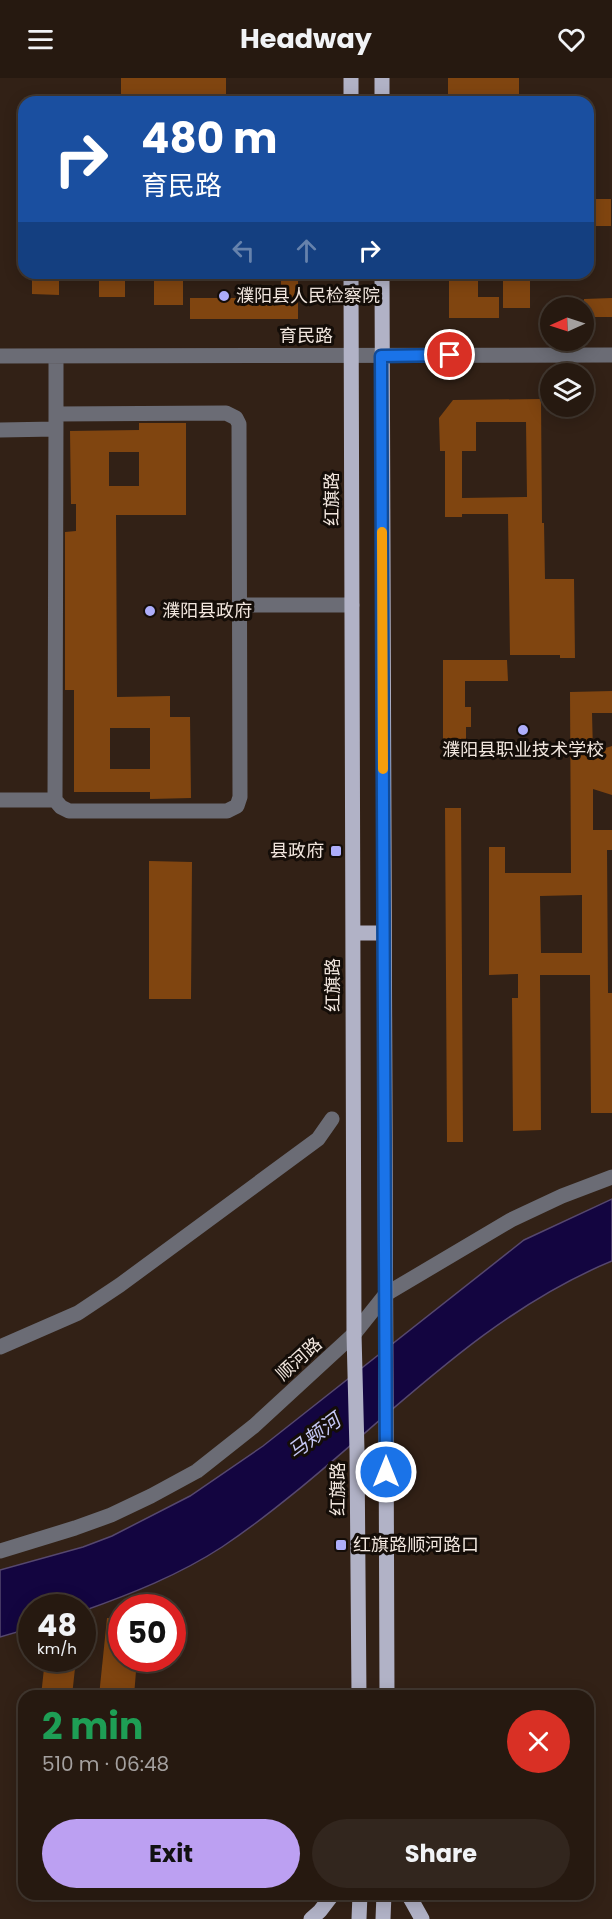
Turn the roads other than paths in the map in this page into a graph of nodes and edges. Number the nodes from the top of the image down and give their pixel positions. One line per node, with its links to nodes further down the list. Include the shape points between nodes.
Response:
1 (351, 78): 3 (main road)
2 (382, 78): 4 (main road)
3 (351, 96)
4 (382, 96)
5 (351, 279): 7 (main road, 红旗路)
6 (382, 279): 11 (main road)
7 (352, 355): 10 (street, 育民路); 11 (street, 育民路); 14 (main road, 红旗路)
8 (612, 355): 11 (street, 育民路)
9 (0, 356): 10 (street, 育民路)
10 (56, 356): 12 (street)
11 (381, 356): 19 (main road)
12 (56, 421): 13 (street); 15 (street, via 226,412 236,418); 17 (street)
13 (0, 430)
14 (352, 604): 15 (street); 18 (main road, 红旗路)
15 (240, 605): 17 (street, via 237,806 227,811 69,811)
16 (0, 800): 17 (street)
17 (55, 800)
18 (353, 933): 19 (main road); 23 (main road, 红旗路)
19 (384, 933): 22 (main road)
20 (332, 1119): 24 (street, via 318,1139 120,1285 78,1313)
21 (612, 1177): 22 (street, 顺河路, via 511,1220)
22 (386, 1293): 23 (street, 顺河路); 27 (main road)
23 (354, 1334): 25 (street, 顺河路, via 254,1426 197,1471 111,1515); 26 (main road, 红旗路)
24 (0, 1347)
25 (0, 1551)
26 (359, 1690)
27 (387, 1690)
28 (328, 1900): 32 (main road)
29 (360, 1900): 33 (main road)
30 (384, 1900): 34 (main road)
31 (411, 1900): 35 (main road)
32 (310, 1919)
33 (359, 1919)
34 (383, 1919)
35 (422, 1919)

